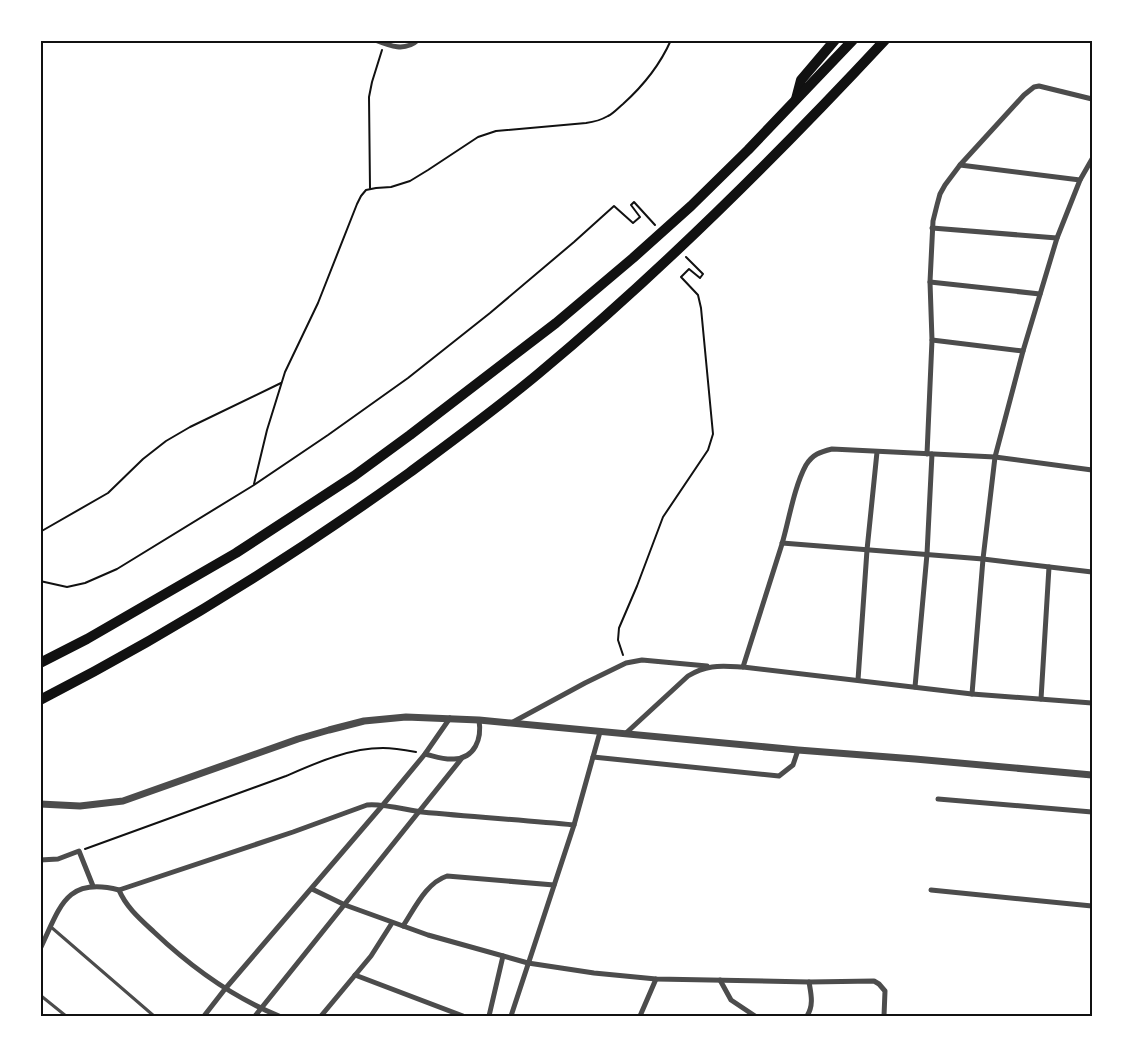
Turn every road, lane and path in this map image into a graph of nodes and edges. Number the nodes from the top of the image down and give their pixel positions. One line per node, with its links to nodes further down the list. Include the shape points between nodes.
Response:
1 (375, 40): 7 (street)
2 (418, 40): 7 (street, via 405,47)
3 (671, 40): 13 (path, via 651,75 610,116 597,122 496,130 477,137 410,181)
4 (835, 40): 9 (highway, via 801,80)
5 (853, 40): 9 (highway)
6 (885, 40): 44 (highway, via 715,216 536,376 373,499 250,581)
7 (384, 44): 13 (path, via 369,97)
8 (1092, 99): 11 (street, via 1034,87)
9 (796, 100): 36 (highway, via 691,206 633,258 556,323 410,435 236,553)
10 (1092, 159): 12 (street)
11 (960, 165): 12 (street); 15 (street, via 940,194)
12 (1080, 180): 16 (street)
13 (370, 188): 22 (path, via 357,204)
14 (638, 207): 27 (path, via 634,202 631,205 640,217 633,223 614,206 408,378)
15 (932, 228): 16 (street); 18 (street)
16 (1057, 238): 19 (street)
17 (692, 264): 37 (path, via 704,274 700,278 690,269 681,277 698,295 701,308 713,434 708,450 663,517 619,628 618,640)
18 (930, 282): 19 (street); 20 (street)
19 (1040, 294): 21 (street)
20 (932, 340): 21 (street); 24 (street)
21 (1023, 351): 25 (street)
22 (282, 382): 27 (path); 28 (path, via 166,441 108,493)
23 (877, 452): 24 (street); 29 (street, via 832,449 818,452 810,459); 30 (street)
24 (929, 454): 25 (street); 31 (street)
25 (995, 457): 26 (street); 32 (street)
26 (1092, 470)
27 (254, 485): 35 (path, via 117,569 67,587)
28 (40, 532)
29 (782, 543): 30 (street); 39 (street)
30 (867, 550): 31 (street); 40 (street)
31 (927, 555): 32 (street); 41 (street)
32 (983, 559): 33 (street); 42 (street)
33 (1049, 567): 34 (street); 43 (street)
34 (1092, 572)
35 (40, 581)
36 (40, 663)
37 (626, 663): 38 (street, via 642,660); 48 (street)
38 (710, 666): 39 (street); 50 (street, via 688,676)
39 (743, 667): 40 (street)
40 (858, 680): 41 (street)
41 (915, 687): 42 (street)
42 (972, 693): 43 (street)
43 (1041, 699): 45 (street)
44 (40, 700)
45 (1092, 703)
46 (450, 718): 47 (street); 52 (street); 57 (street, via 406,717 330,730 123,801 80,806)
47 (479, 720): 48 (street); 54 (street, via 477,747)
48 (511, 723): 49 (street)
49 (600, 732): 50 (street); 53 (street)
50 (625, 734): 51 (street)
51 (798, 750): 53 (street, via 793,765 779,776); 55 (street)
52 (425, 754): 54 (street); 58 (street); 62 (path, via 382,748 341,755)
53 (593, 757): 61 (street)
54 (462, 758): 59 (street)
55 (1092, 775)
56 (938, 799): 60 (street)
57 (40, 804)
58 (382, 806): 59 (street); 66 (street); 67 (street, via 367,805)
59 (419, 812): 61 (street); 69 (street)
60 (1092, 812)
61 (574, 825): 64 (street)
62 (79, 851): 63 (street, via 58,859); 65 (street)
63 (40, 860)
64 (554, 885): 72 (street, via 447,876 431,886); 76 (street)
65 (93, 886): 67 (street); 73 (street, via 71,894)
66 (312, 889): 69 (street); 81 (street)
67 (119, 890): 81 (street, via 131,910 166,944)
68 (931, 890): 70 (street)
69 (345, 905): 71 (street); 83 (street)
70 (1092, 906)
71 (392, 923): 72 (street); 77 (street)
72 (403, 926): 75 (street)
73 (51, 927): 74 (street); 85 (lane)
74 (40, 949)
75 (503, 956): 76 (street); 91 (street)
76 (528, 963): 78 (street); 92 (street)
77 (355, 975): 89 (street); 90 (street)
78 (656, 979): 79 (street); 93 (street)
79 (720, 981): 80 (street); 94 (street, via 731,1000)
80 (809, 982): 95 (street, via 812,1001); 96 (street, via 874,981 885,991)
81 (225, 989): 83 (street); 86 (street)
82 (40, 995): 84 (lane)
83 (261, 1009): 87 (street); 88 (street)
84 (66, 1017)
85 (154, 1017)
86 (204, 1017)
87 (255, 1017)
88 (279, 1017)
89 (321, 1017)
90 (463, 1017)
91 (489, 1017)
92 (511, 1017)
93 (640, 1017)
94 (755, 1017)
95 (807, 1017)
96 (884, 1017)

